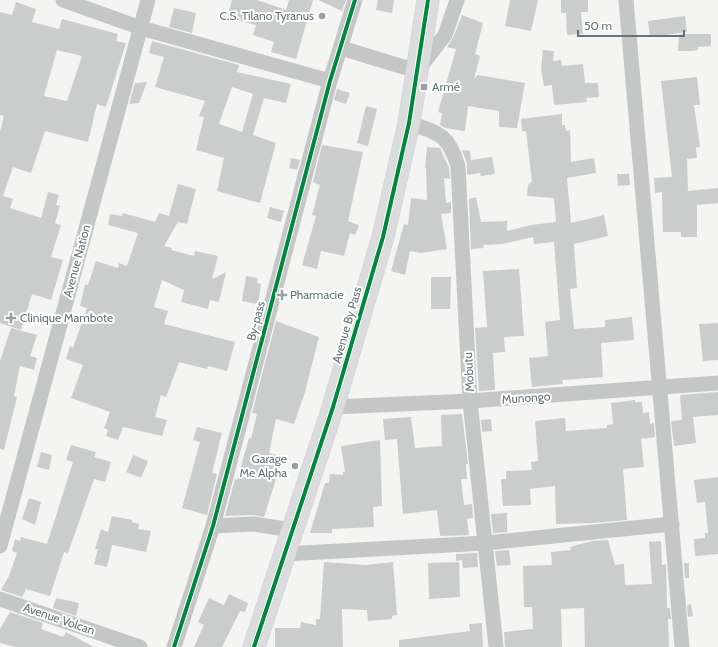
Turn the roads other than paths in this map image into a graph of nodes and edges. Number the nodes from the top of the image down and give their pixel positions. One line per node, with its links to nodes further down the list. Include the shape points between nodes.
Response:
1 (63, 0): 7 (street)
2 (148, 0): 7 (street, Avenue Nation)
3 (355, 0): 8 (street, By-pass)
4 (428, 0): 9 (highway, Avenue By Pass)
5 (457, 0): 9 (street, via 445,35)
6 (626, 0): 13 (street)
7 (141, 28): 10 (street); 20 (street, Avenue Nation)
8 (341, 48): 9 (street); 10 (street, By-pass)
9 (417, 71): 11 (highway, Avenue By Pass)
10 (330, 81): 17 (street, By-pass)
11 (409, 123): 14 (street, Mobutu, via 438,133 453,148 458,166); 15 (highway, Avenue By Pass, via 383,237)
12 (718, 383): 13 (street, Munongo)
13 (660, 389): 14 (street, Munongo); 16 (street)
14 (470, 401): 15 (street, Munongo); 19 (street, Mobutu)
15 (333, 407): 18 (highway, Avenue By Pass)
16 (672, 524): 19 (street); 27 (street)
17 (213, 526): 18 (street, via 254,524); 24 (street, By-pass)
18 (292, 530): 21 (highway, Avenue By Pass)
19 (486, 542): 21 (street); 26 (street, Mobutu)
20 (0, 546)
21 (284, 554): 25 (highway, Avenue By Pass)
22 (0, 599): 23 (street, Avenue Volcan)
23 (140, 647)
24 (174, 647)
25 (254, 647)
26 (496, 647)
27 (682, 647)

